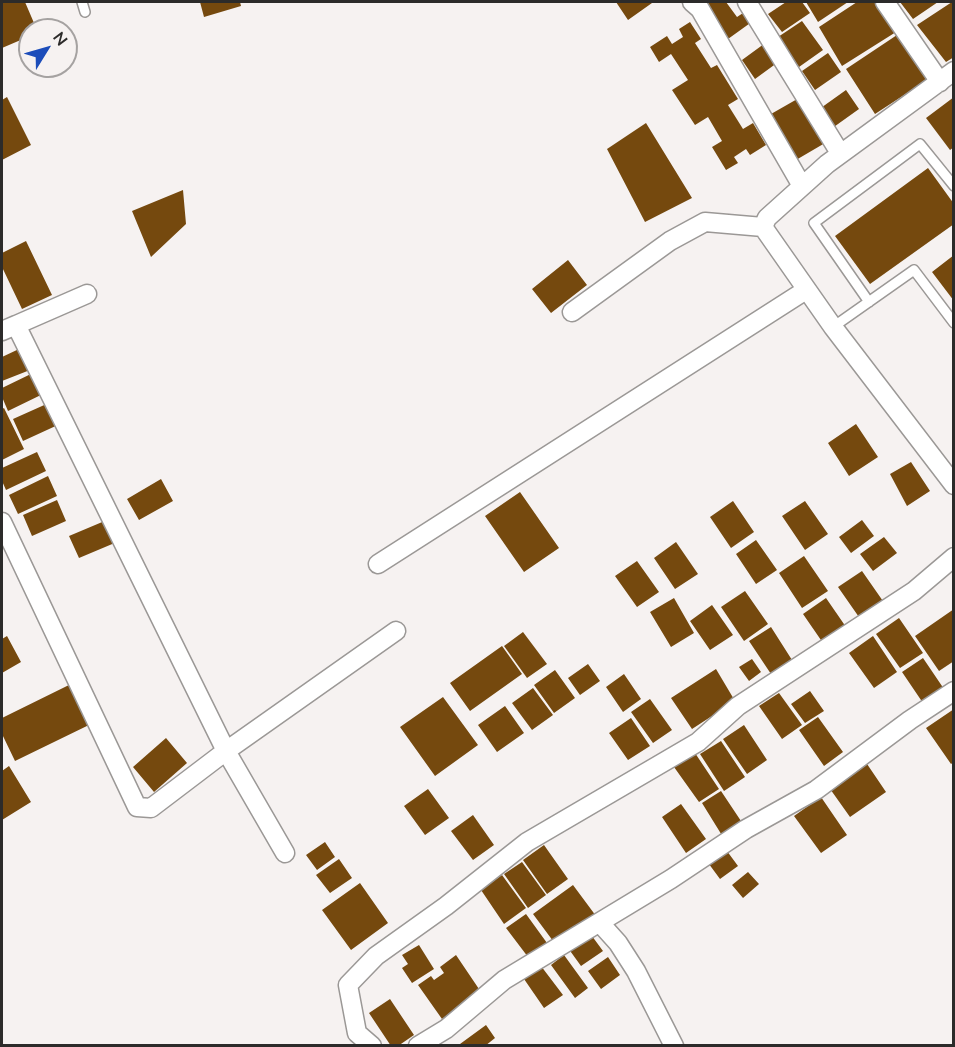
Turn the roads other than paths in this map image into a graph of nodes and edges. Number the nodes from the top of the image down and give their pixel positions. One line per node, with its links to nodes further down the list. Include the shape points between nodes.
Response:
1 (82, 2): 5 (lane)
2 (692, 2): 8 (street)
3 (747, 2): 7 (street)
4 (885, 2): 6 (street)
5 (85, 12)
6 (947, 76): 7 (street)
7 (840, 153): 8 (street)
8 (802, 186): 10 (street, via 767,218)
9 (954, 186): 13 (lane, via 920,144 814,223)
10 (763, 227): 11 (street); 14 (street, via 705,222 670,241)
11 (806, 290): 16 (street); 21 (street)
12 (87, 294): 17 (street)
13 (869, 302): 15 (lane, via 914,270); 16 (lane)
14 (572, 312)
15 (954, 323)
16 (833, 327): 18 (street)
17 (9, 328): 24 (street)
18 (952, 478)
19 (2, 522): 24 (street, via 137,807 151,808)
20 (954, 557): 27 (street, via 914,591 738,706 698,742 527,842 376,956 348,985 357,1033)
21 (378, 564)
22 (396, 631): 24 (street)
23 (954, 691): 26 (street, via 816,790)
24 (226, 751): 25 (street)
25 (285, 853)
26 (600, 923): 28 (street, via 504,980 446,1029); 29 (street, via 636,971)
27 (372, 1046)
28 (418, 1046)
29 (674, 1046)

